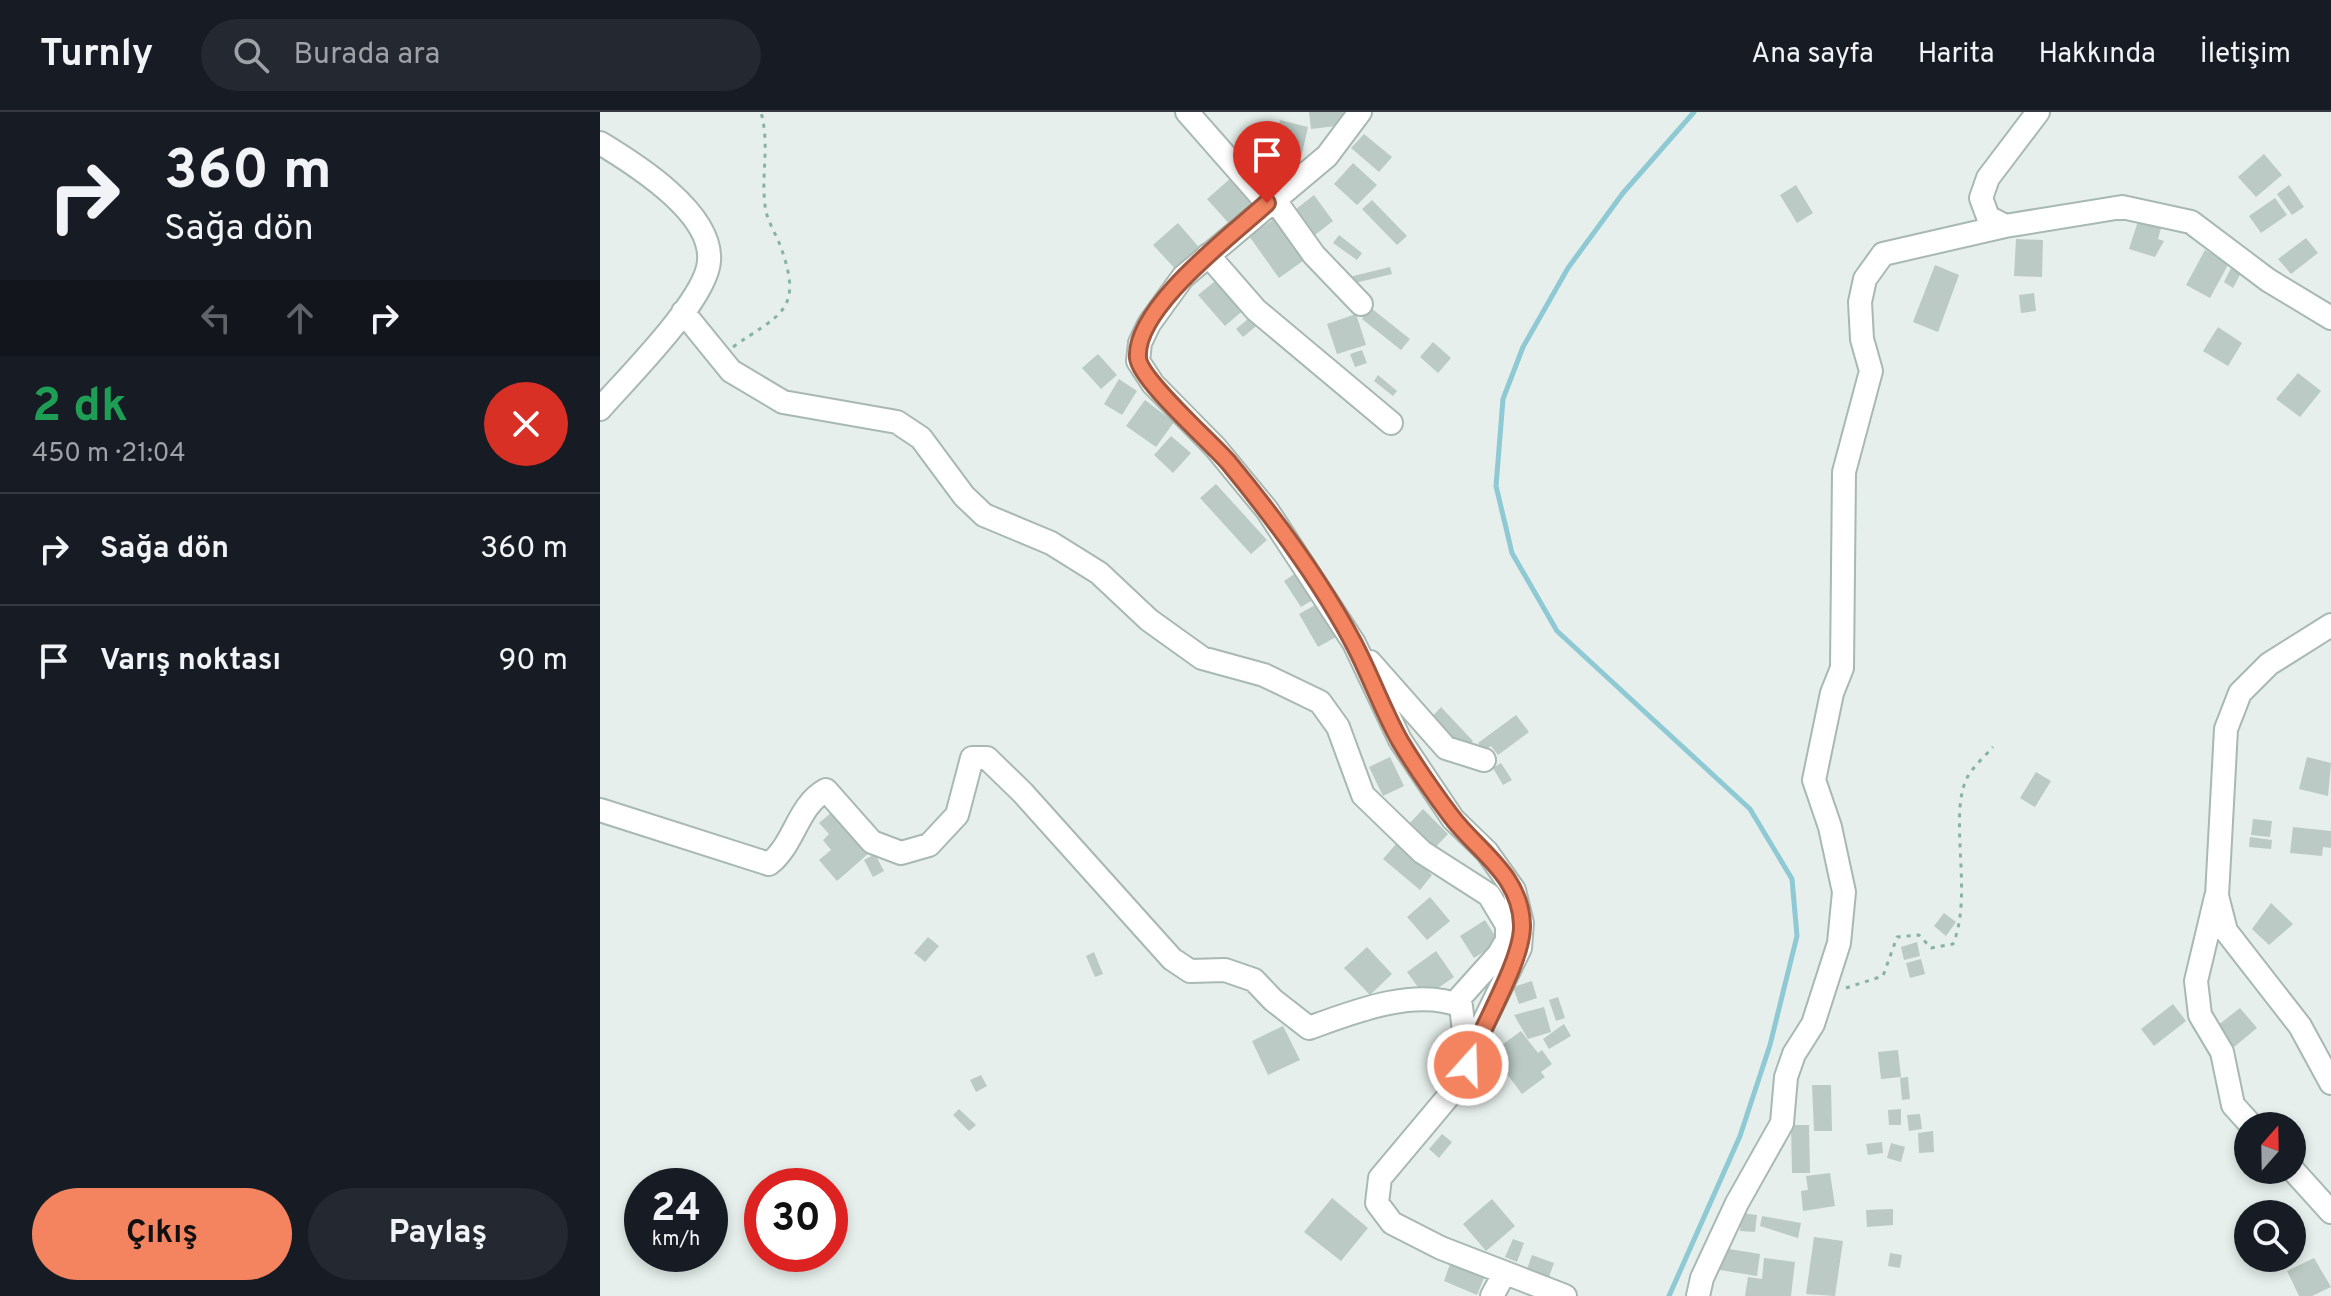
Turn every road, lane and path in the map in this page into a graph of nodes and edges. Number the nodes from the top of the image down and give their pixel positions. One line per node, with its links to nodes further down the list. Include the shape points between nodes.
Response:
1 (761, 112): 12 (path, via 768,146 765,206 788,270 790,291 776,321)
2 (1187, 112): 6 (street)
3 (1360, 112): 6 (street, via 1327,156)
4 (2038, 112): 7 (street, via 1988,178 1981,198 1988,217)
5 (600, 143): 10 (street, via 664,187 688,210 703,239 710,258 705,281)
6 (1270, 201): 8 (street); 9 (street)
7 (2005, 226): 11 (street, via 2122,207 2191,222 2268,280); 21 (street, via 1883,254 1865,279 1862,339 1871,371 1844,472 1842,668 1814,780 1844,892 1839,943)
8 (1208, 255): 14 (street, via 1256,310); 16 (street, via 1183,277 1149,324 1138,361 1267,510)
9 (1361, 304)
10 (683, 312): 12 (street); 13 (street)
11 (2331, 318)
12 (719, 357): 22 (street, via 731,371 783,402 897,422 921,438 984,515 1051,543 1099,573 1149,620 1202,658 1264,675 1320,702 1338,727 1363,795 1422,852 1489,895 1507,925 1499,954)
13 (600, 409)
14 (1391, 423)
15 (2331, 625): 20 (street, via 2269,664 2240,693 2226,729)
16 (1354, 643): 18 (street, via 1446,748); 23 (street, via 1400,740 1453,819 1487,852 1514,890 1522,923 1520,948)
17 (1993, 747): 21 (path, via 1968,776 1962,801 1962,922 1953,944 1931,948 1919,935 1897,937 1883,976)
18 (1484, 760)
19 (600, 810): 22 (street, via 769,864 783,853 810,799 826,790 872,842 901,853 929,845 957,815 972,758 987,758 1172,959 1190,971 1225,970 1254,980 1309,1028 1376,1004)
20 (2217, 896): 24 (street, via 2226,931 2300,1026); 25 (street, via 2196,981 2200,1015 2222,1052 2233,1105)
21 (1826, 990): 31 (street, via 1786,1077 1782,1123 1730,1217)
22 (1455, 1003): 23 (street, via 1461,1006)
23 (1468, 1065): 28 (street, via 1439,1110 1380,1178 1377,1203 1392,1223)
24 (2331, 1083)
25 (2239, 1112)
26 (2306, 1184): 27 (street)
27 (2331, 1212)
28 (1504, 1274): 29 (street); 30 (street)
29 (1492, 1296)
30 (1565, 1296)
31 (1698, 1296)

